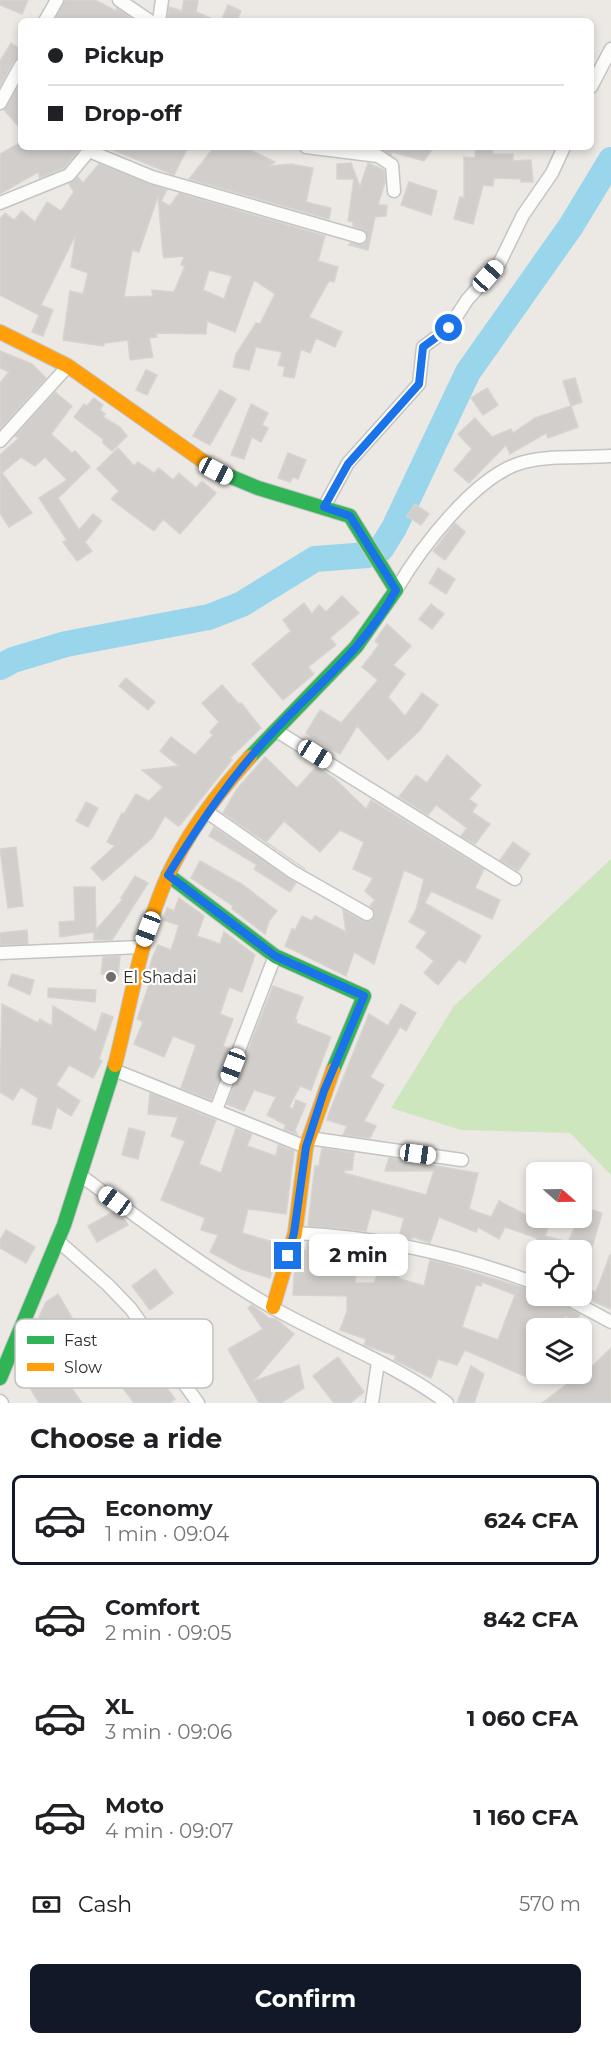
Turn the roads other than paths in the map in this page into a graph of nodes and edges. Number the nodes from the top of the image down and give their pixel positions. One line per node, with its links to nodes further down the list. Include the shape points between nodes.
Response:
1 (57, 0): 4 (street)
2 (119, 0): 5 (street)
3 (162, 0): 6 (street)
4 (47, 18)
5 (146, 18)
6 (159, 18)
7 (611, 49): 9 (street)
8 (18, 70): 10 (street)
9 (594, 81)
10 (0, 103)
11 (89, 150): 16 (street, via 64,179)
12 (92, 150): 17 (street, via 152,177)
13 (330, 150): 15 (street, via 378,156 392,165)
14 (563, 150): 22 (street, via 499,264 467,300 449,328 423,347 419,384 348,464)
15 (394, 191)
16 (0, 203)
17 (360, 237)
18 (0, 332): 19 (street)
19 (68, 366): 20 (street); 22 (street, via 228,477)
20 (0, 441)
21 (611, 456): 23 (street, via 526,461 508,467 438,529 415,557)
22 (324, 507): 23 (street, via 350,516)
23 (396, 590): 24 (street, via 380,618 342,665)
24 (275, 729): 25 (street); 27 (street)
25 (207, 812): 26 (street); 28 (street, via 301,877)
26 (168, 875): 29 (street); 31 (street)
27 (515, 879)
28 (366, 914)
29 (141, 947): 30 (street); 32 (street)
30 (0, 953)
31 (275, 956): 33 (street); 34 (street, via 364,996 324,1091)
32 (114, 1070): 33 (street); 36 (street)
33 (216, 1110): 34 (street)
34 (308, 1143): 35 (street); 37 (street)
35 (462, 1160)
36 (80, 1175): 38 (street); 41 (street, via 204,1267)
37 (294, 1233): 39 (street, via 401,1244); 41 (street)
38 (57, 1240): 42 (street); 43 (street, via 108,1285)
39 (526, 1280)
40 (581, 1306): 44 (street)
41 (273, 1307): 46 (street)
42 (24, 1319)
43 (138, 1319)
44 (611, 1322)
45 (15, 1342): 47 (street)
46 (378, 1362): 50 (street); 51 (street)
47 (0, 1378)
48 (187, 1388): 49 (street)
49 (198, 1403)
50 (372, 1403)
51 (447, 1403)

